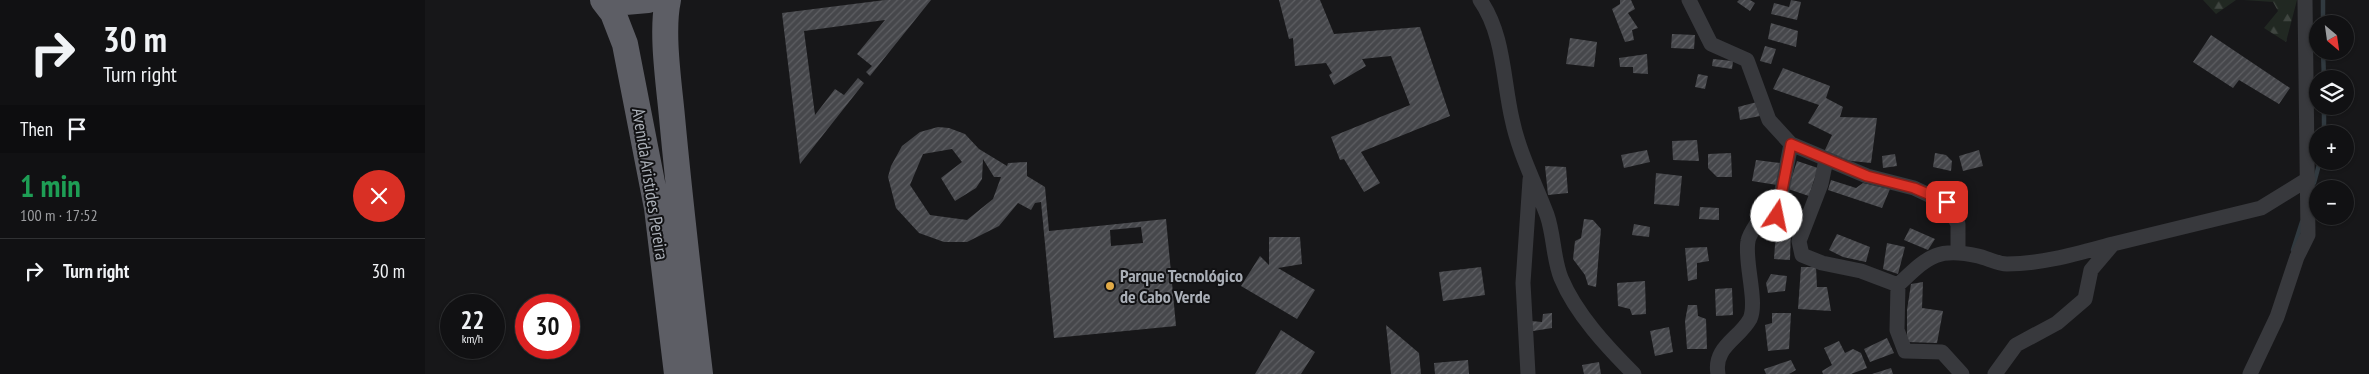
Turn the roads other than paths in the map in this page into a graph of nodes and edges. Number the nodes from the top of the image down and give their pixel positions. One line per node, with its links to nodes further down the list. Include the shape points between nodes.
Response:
1 (603, 0): 15 (highway, Avenida Aristides Pereira, via 613,13 625,44 657,208)
2 (619, 0): 3 (highway)
3 (648, 0)
4 (668, 0): 16 (highway, Avenida Aristides Pereira, via 666,33 671,107)
5 (1480, 0): 10 (street, via 1495,26 1512,121)
6 (1689, 0): 8 (street, via 1711,44 1747,60 1769,120)
7 (2305, 0): 11 (street)
8 (1791, 144): 9 (street); 19 (street, via 1777,216 1761,217 1748,241 1750,318 1728,342 1716,364)
9 (1826, 160): 13 (street, via 1947,202 1958,224); 14 (street, via 1821,184 1799,241 1802,255)
10 (1531, 176): 17 (street, via 1523,283); 18 (street, via 1548,218 1561,278 1593,328)
11 (2308, 179): 12 (street, via 2261,208); 22 (street, via 2308,235 2297,257 2277,317)
12 (2113, 244): 13 (street, via 2057,259 2006,264); 21 (street, via 2091,270 2085,299 2057,323 2017,345)
13 (1958, 253): 14 (street, via 1942,252 1919,266)
14 (1898, 285): 20 (street, via 1897,330 1905,351 1942,352)
15 (677, 374)
16 (700, 374)
17 (1528, 374)
18 (1634, 374)
19 (1718, 374)
20 (1962, 374)
21 (1995, 374)
22 (2250, 374)

